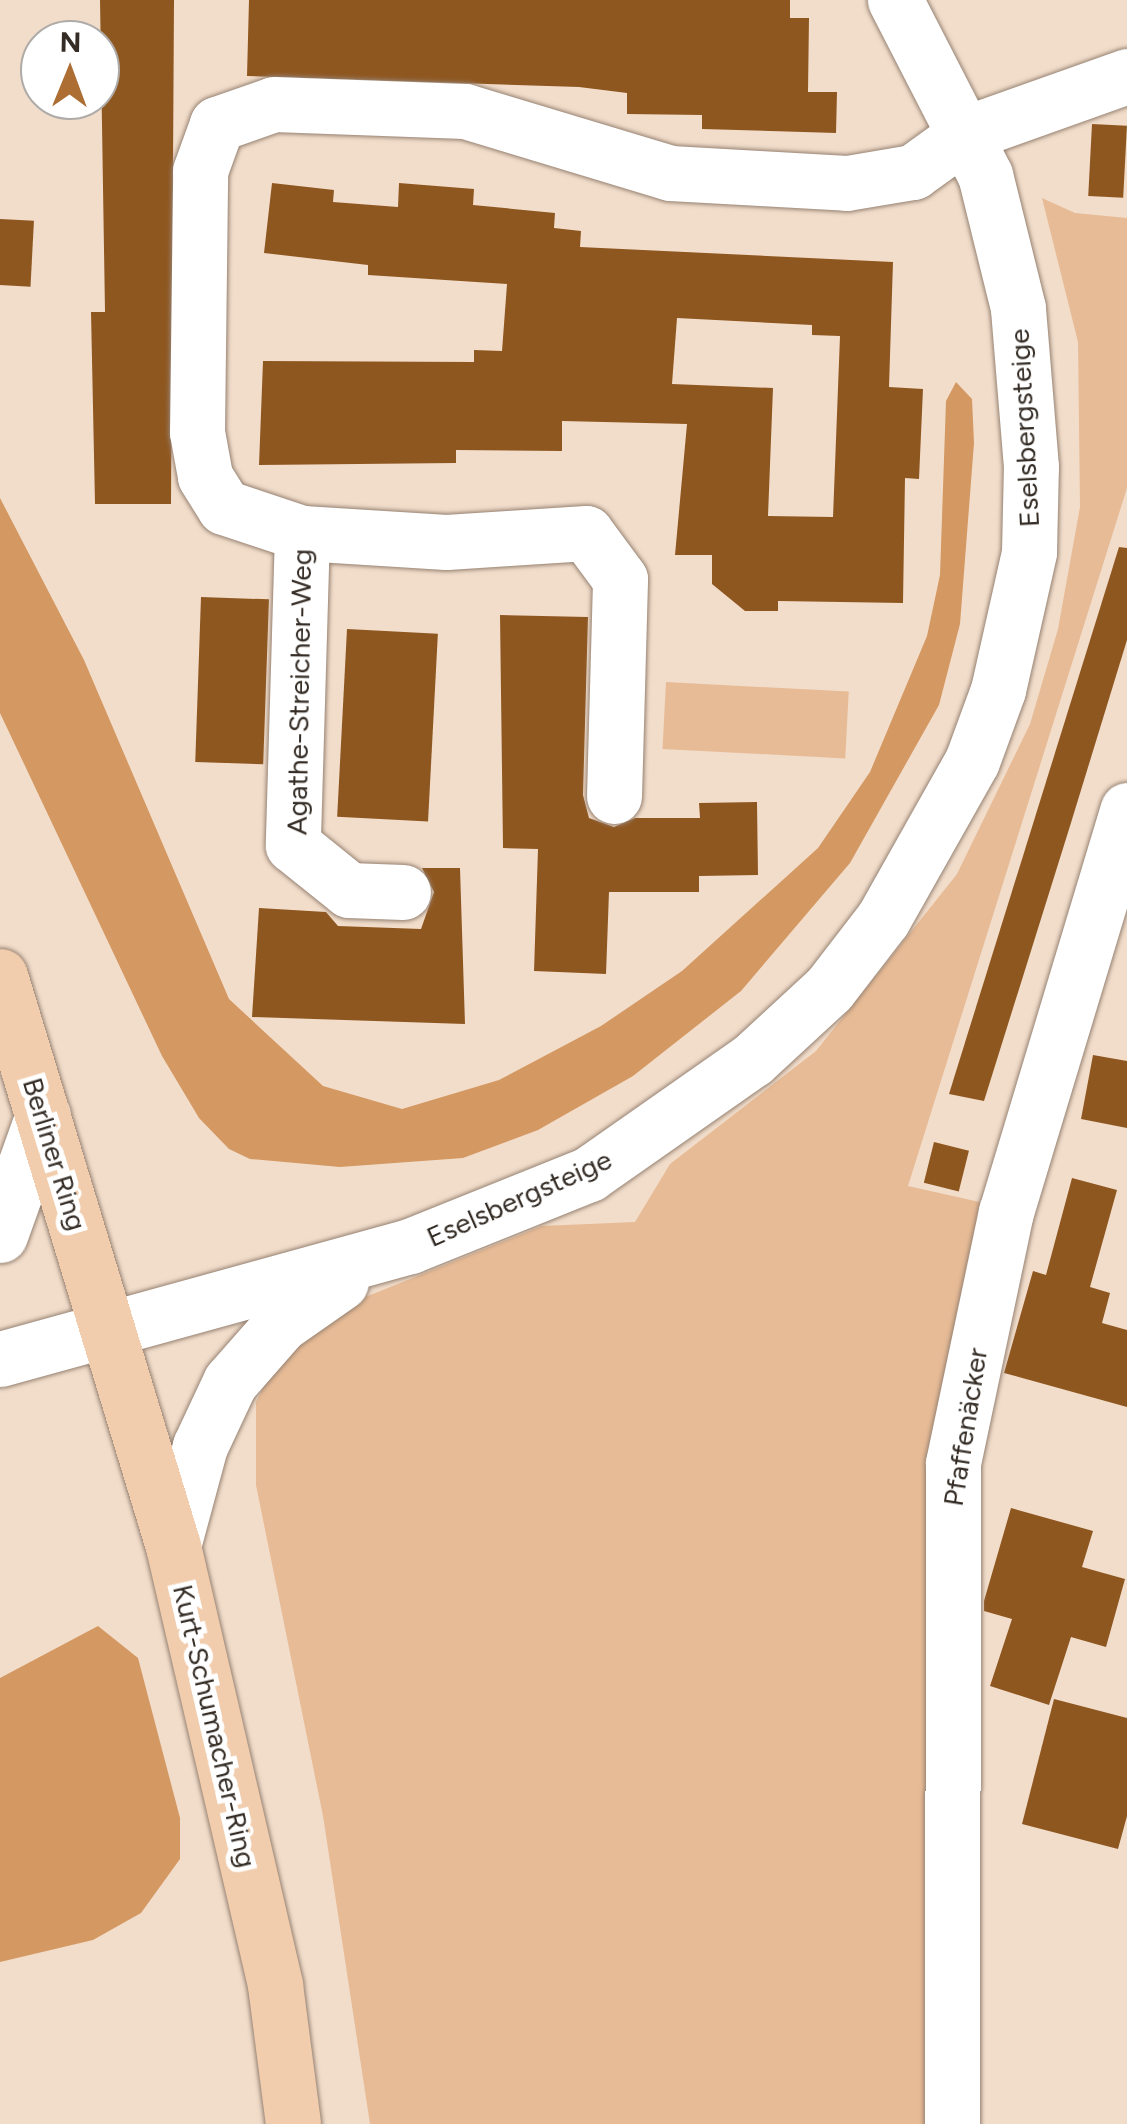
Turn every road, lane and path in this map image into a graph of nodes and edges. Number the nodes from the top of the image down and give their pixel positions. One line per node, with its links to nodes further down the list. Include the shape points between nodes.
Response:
1 (895, 0): 3 (street, Eselsbergsteige)
2 (1127, 76): 3 (street, Agathe-Streicher-Weg)
3 (967, 133): 4 (street, Agathe-Streicher-Weg, via 912,172 847,183 670,173 465,111 274,104 226,118 206,145 200,171 198,432 205,476 224,507); 11 (street, Eselsbergsteige, via 1018,308 1032,467 1030,552 1017,621 972,762 883,919 829,989 752,1060 589,1174)
4 (302, 533): 5 (street, Agathe-Streicher-Weg, via 446,542 586,533 620,580); 7 (street, Agathe-Streicher-Weg, via 294,846 349,890)
5 (614, 796)
6 (1127, 810): 16 (street, Pfaffenäcker, via 1006,1212 954,1463)
7 (403, 892)
8 (0, 976): 9 (main road, Berliner Ring)
9 (43, 1115): 10 (street); 12 (main road, Berliner Ring)
10 (0, 1236)
11 (410, 1246): 12 (street, Eselsbergsteige); 14 (street, via 303,1306 243,1364 200,1446)
12 (111, 1333): 13 (street, Eselsbergsteige); 14 (main road, Kurt-Schumacher-Ring)
13 (0, 1359)
14 (174, 1546): 15 (main road, Kurt-Schumacher-Ring, via 275,1984)
15 (293, 2124)
16 (952, 2124)

